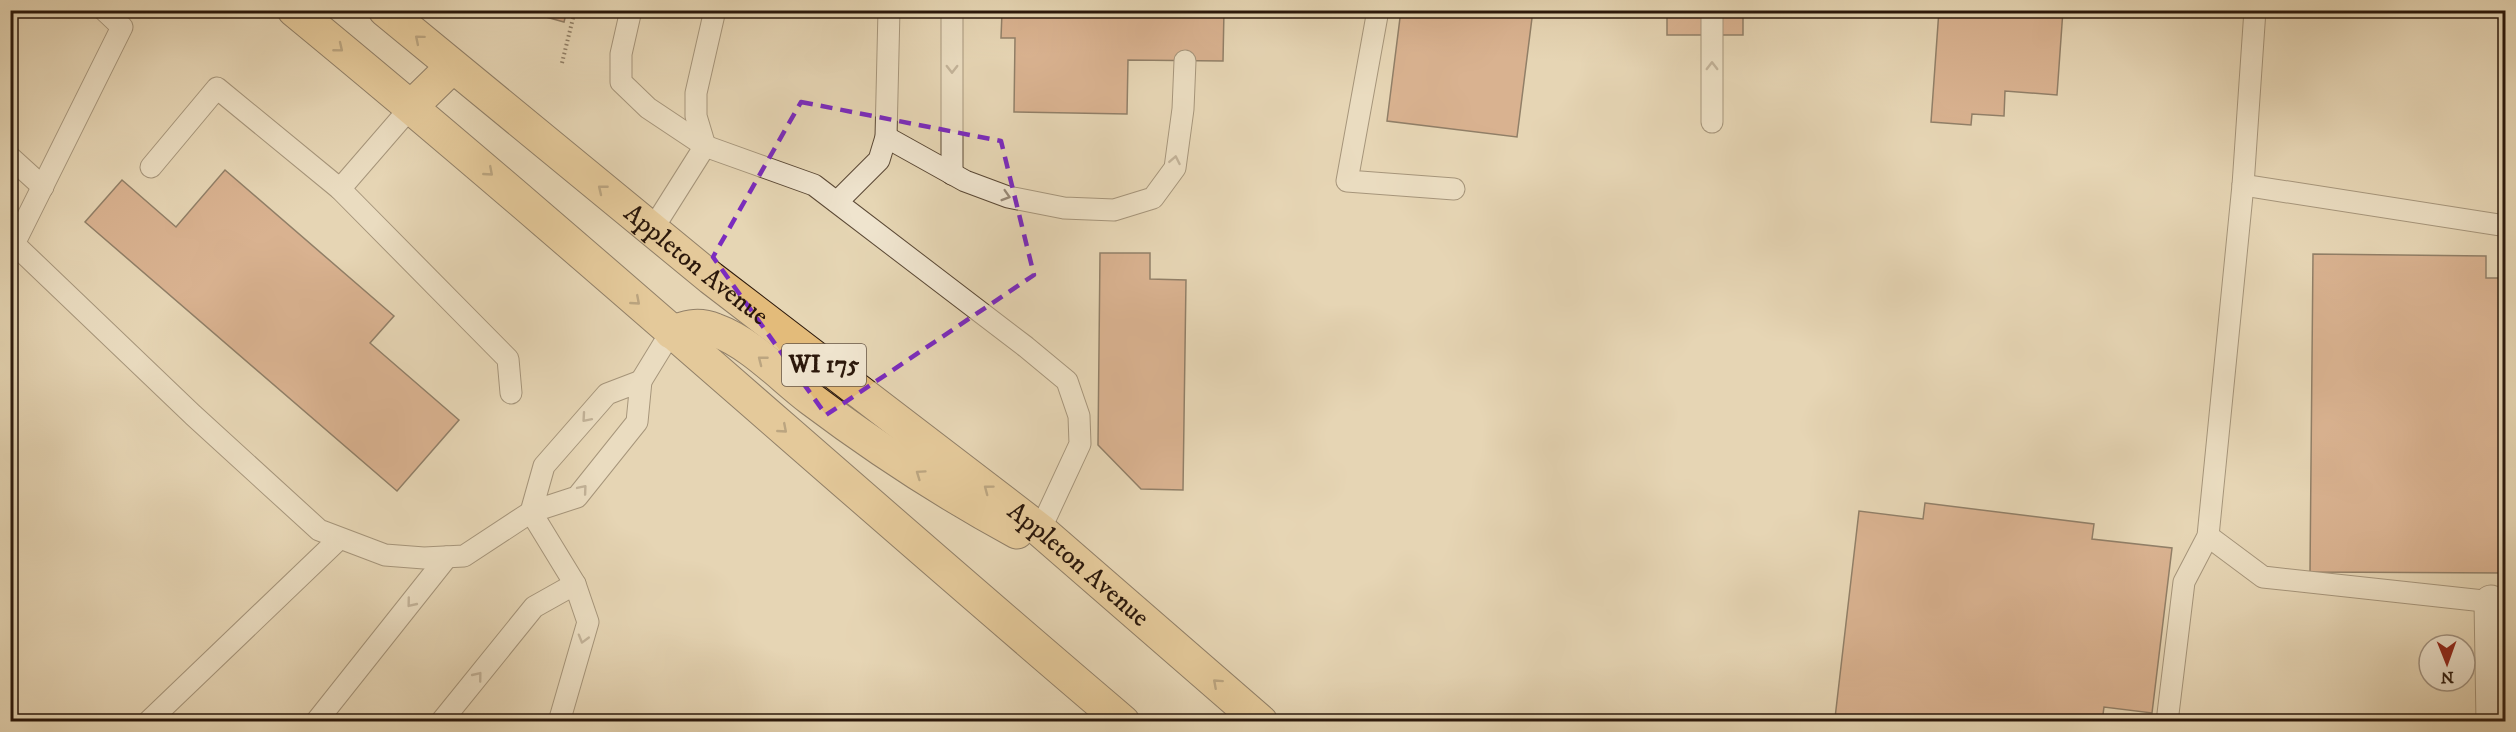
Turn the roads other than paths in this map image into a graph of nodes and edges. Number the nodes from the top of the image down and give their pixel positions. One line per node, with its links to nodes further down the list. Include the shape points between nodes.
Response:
1 (104, 10): 21 (lane, via 122,27)
2 (294, 10): 13 (main road, WI 175, one-way to 13)
3 (385, 10): 12 (main road, Appleton Avenue / WI 175, one-way to 3)
4 (631, 10): 16 (lane, via 621,54 621,82 648,108)
5 (715, 10): 16 (lane, via 696,93 696,116)
6 (889, 10): 15 (lane)
7 (952, 10): 19 (lane, one-way to 19)
8 (1378, 10): 23 (lane, via 1347,181)
9 (1712, 10): 14 (lane, one-way to 9)
10 (2255, 10): 20 (lane)
11 (1185, 61): 19 (lane, one-way to 11, via 1008,197 1064,208 1114,210 1153,198 1175,168)
12 (452, 67): 13 (main road); 26 (main road, Appleton Avenue / WI 175, one-way to 12)
13 (411, 107): 22 (lane); 29 (main road, WI 175, one-way to 29)
14 (1712, 122)
15 (886, 137): 19 (lane); 24 (lane, via 879,160)
16 (705, 146): 24 (lane, via 814,185); 26 (lane)
17 (10, 157): 21 (lane)
18 (151, 167): 22 (lane, via 217,88)
19 (952, 174)
20 (2243, 185): 25 (lane); 34 (lane)
21 (43, 187): 27 (lane)
22 (340, 189): 31 (lane, via 508,359)
23 (1454, 189)
24 (837, 202): 33 (lane, via 1067,381 1079,416 1080,444)
25 (2505, 226)
26 (652, 230): 28 (main road, Appleton Avenue / WI 175)
27 (12, 242): 35 (lane, via 319,530)
28 (711, 278): 29 (main road); 33 (main road, Appleton Avenue / WI 175, one-way to 28)
29 (671, 332): 30 (lane); 37 (main road, one-way to 29, via 956,499 812,399 745,346 697,324); 44 (main road, WI 175, one-way to 44)
30 (641, 381): 32 (lane, one-way to 32, via 607,394 544,466); 32 (lane, one-way to 30, via 577,497 636,422)
31 (511, 393)
32 (531, 512): 36 (lane, via 464,556); 38 (lane)
33 (1040, 530): 37 (main road, Appleton Avenue / WI 175)
34 (2208, 536): 39 (lane, via 2263,577); 46 (lane, via 2184,582)
35 (339, 539): 36 (lane, via 385,555); 40 (lane)
36 (447, 557): 41 (lane, one-way to 41)
37 (1097, 577): 45 (main road, Appleton Avenue / WI 175, one-way to 37)
38 (574, 584): 42 (lane, one-way to 38, via 534,607); 43 (lane, one-way to 43, via 588,622)
39 (2498, 603): 47 (street)
40 (155, 720)
41 (316, 722)
42 (441, 722)
43 (560, 722)
44 (1123, 722)
45 (1261, 722)
46 (2167, 722)
47 (2493, 722)

